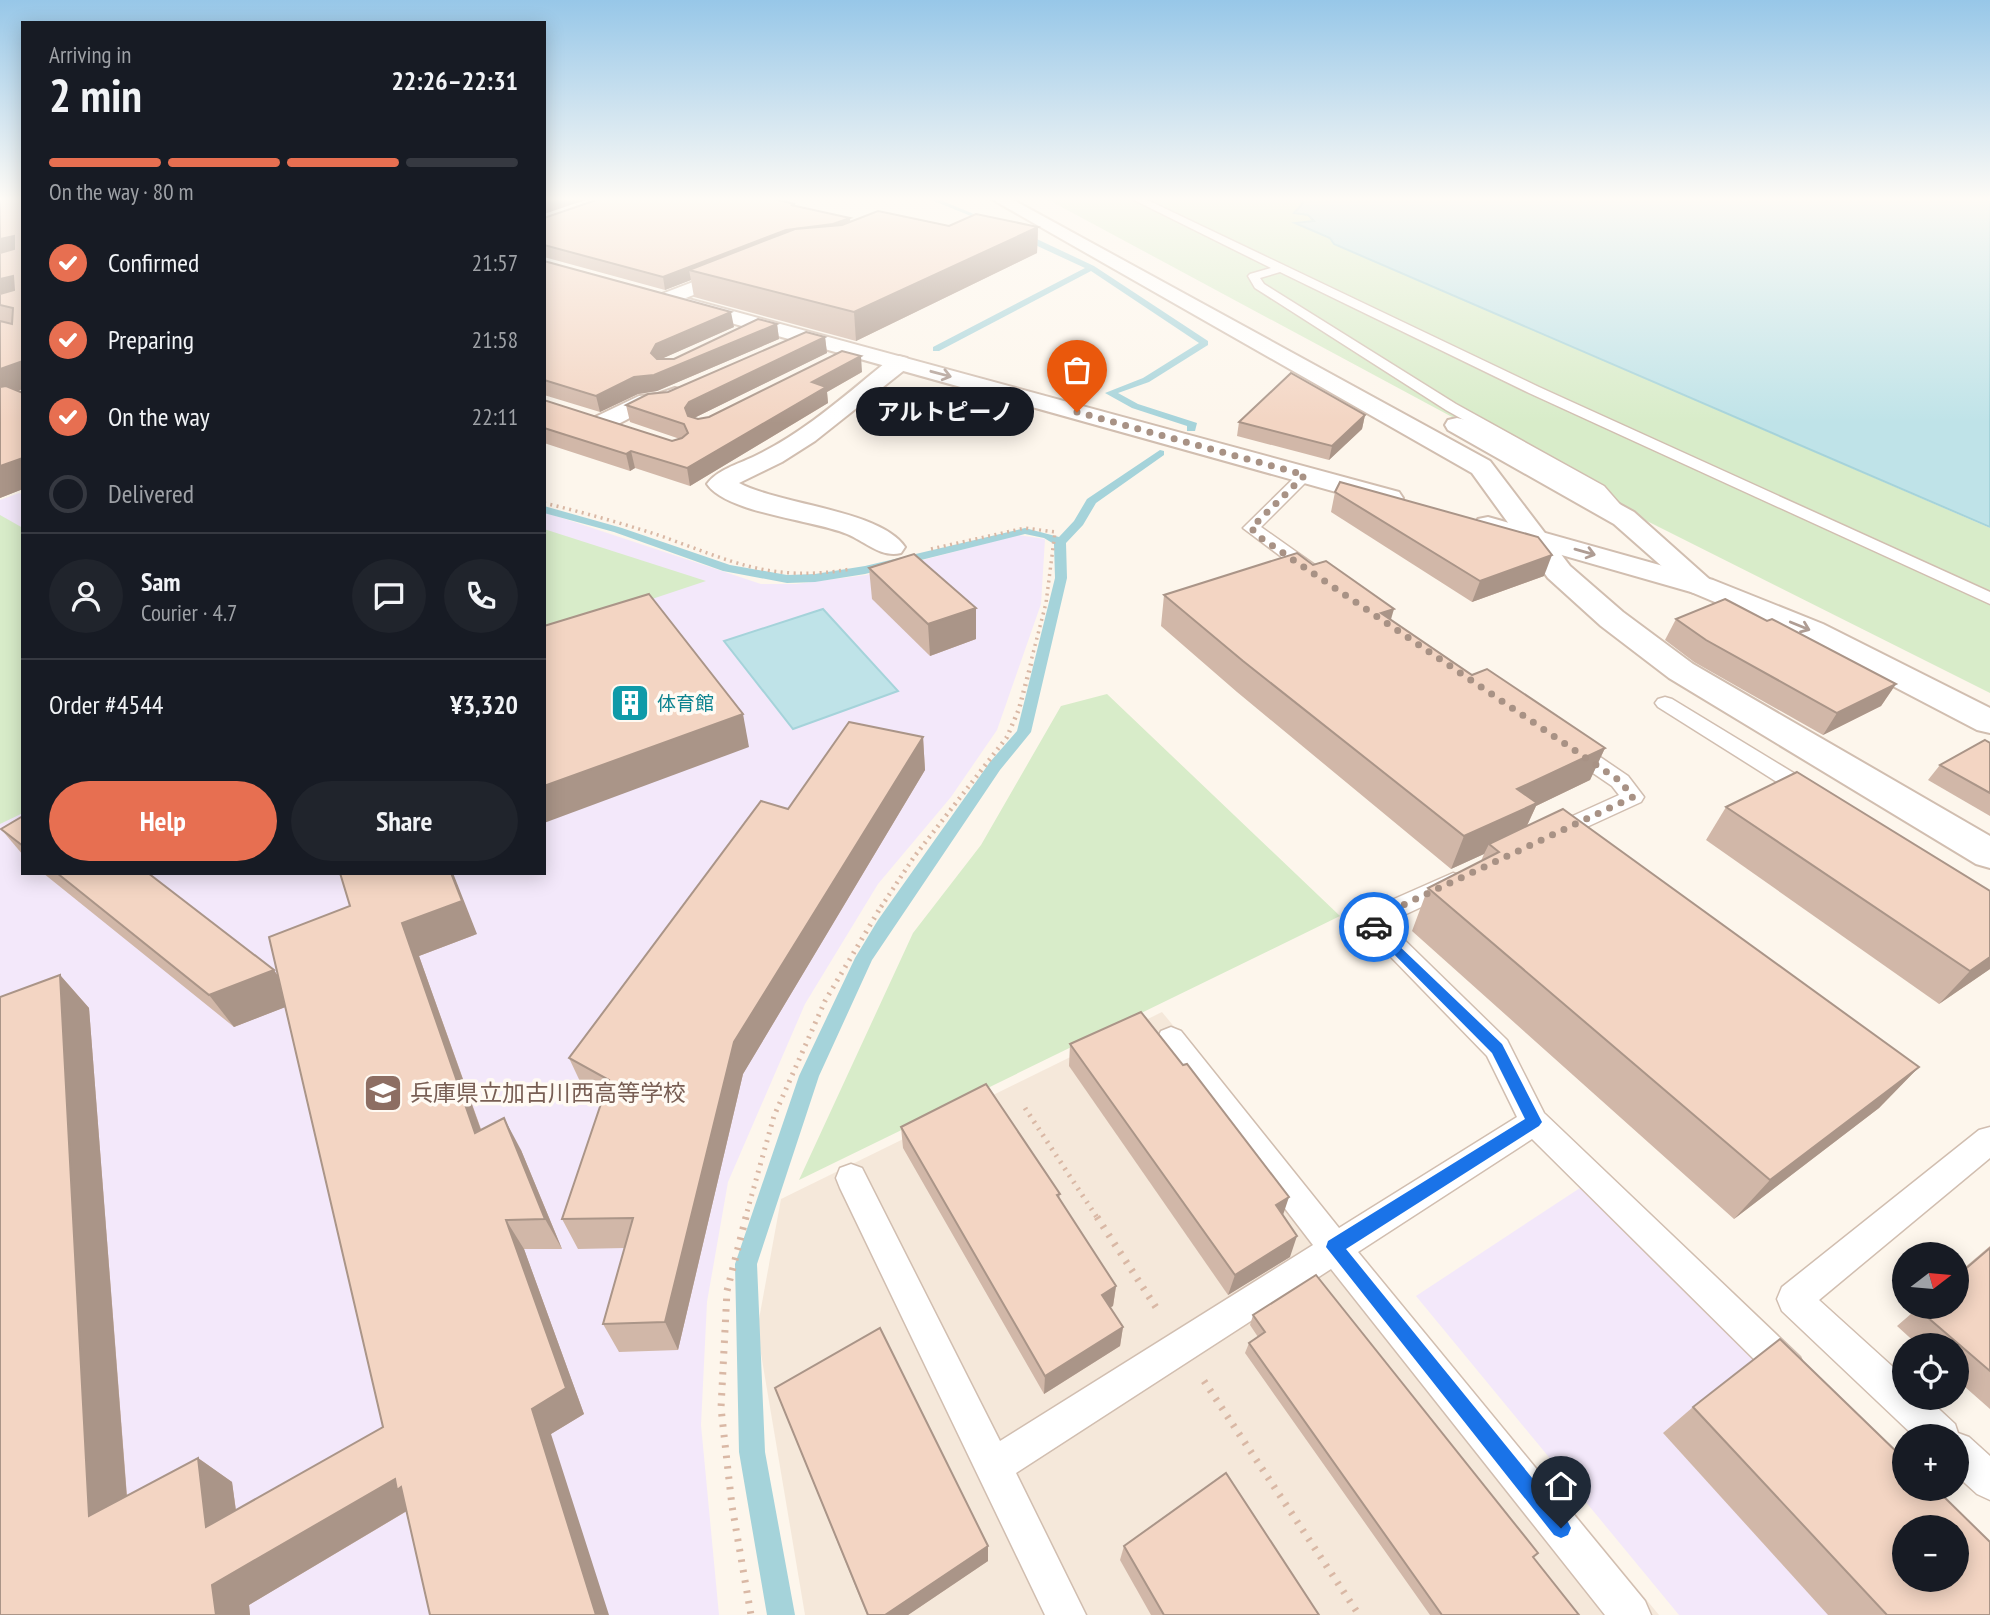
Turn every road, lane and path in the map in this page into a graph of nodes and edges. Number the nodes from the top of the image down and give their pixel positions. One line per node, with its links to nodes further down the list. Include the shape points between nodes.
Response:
1 (726, 272): 5 (street, via 654,295)
2 (1131, 272): 20 (street, via 1481,467)
3 (1267, 272): 18 (lane, via 1254,276 1259,286 1440,400 1598,489)
4 (1286, 272): 24 (lane)
5 (760, 324): 6 (street); 7 (street)
6 (735, 336)
7 (805, 337): 9 (street); 10 (street)
8 (1300, 338): 18 (street)
9 (853, 350): 11 (street); 12 (street)
10 (768, 354)
11 (829, 362)
12 (900, 363): 15 (street, one-way to 15); 21 (street, via 772,458 720,484 739,497 867,524)
13 (697, 385): 14 (street, via 662,401 647,401 591,419)
14 (639, 435)
15 (1305, 475): 16 (street); 22 (lane, via 1251,528)
16 (1407, 503)
17 (1459, 517): 20 (street)
18 (1624, 517): 23 (street)
19 (1055, 532): 42 (path, via 1046,603 1019,709 1007,737 914,858 825,1002 774,1116 756,1176 727,1291 721,1408)
20 (1535, 538): 23 (street, one-way to 23); 30 (street, via 1559,572 1681,671)
21 (891, 547)
22 (1331, 585)
23 (1702, 586): 26 (street, one-way to 26, via 1812,631)
24 (1990, 599)
25 (1665, 703): 28 (lane)
26 (1990, 722)
27 (1551, 734): 29 (lane, via 1620,781 1633,797)
28 (1827, 803)
29 (1532, 845)
30 (1990, 854)
31 (1469, 874): 33 (lane, via 1369,921 1497,1048)
32 (1171, 1039): 36 (lane)
33 (1534, 1122): 36 (lane); 37 (lane)
34 (1990, 1140): 38 (lane, via 1794,1299)
35 (851, 1178): 40 (lane)
36 (1334, 1247): 40 (lane); 44 (lane)
37 (1814, 1394)
38 (1928, 1424)
39 (1969, 1462): 41 (lane)
40 (992, 1467): 43 (lane)
41 (1990, 1481)
42 (751, 1615)
43 (1066, 1615)
44 (1631, 1615)

